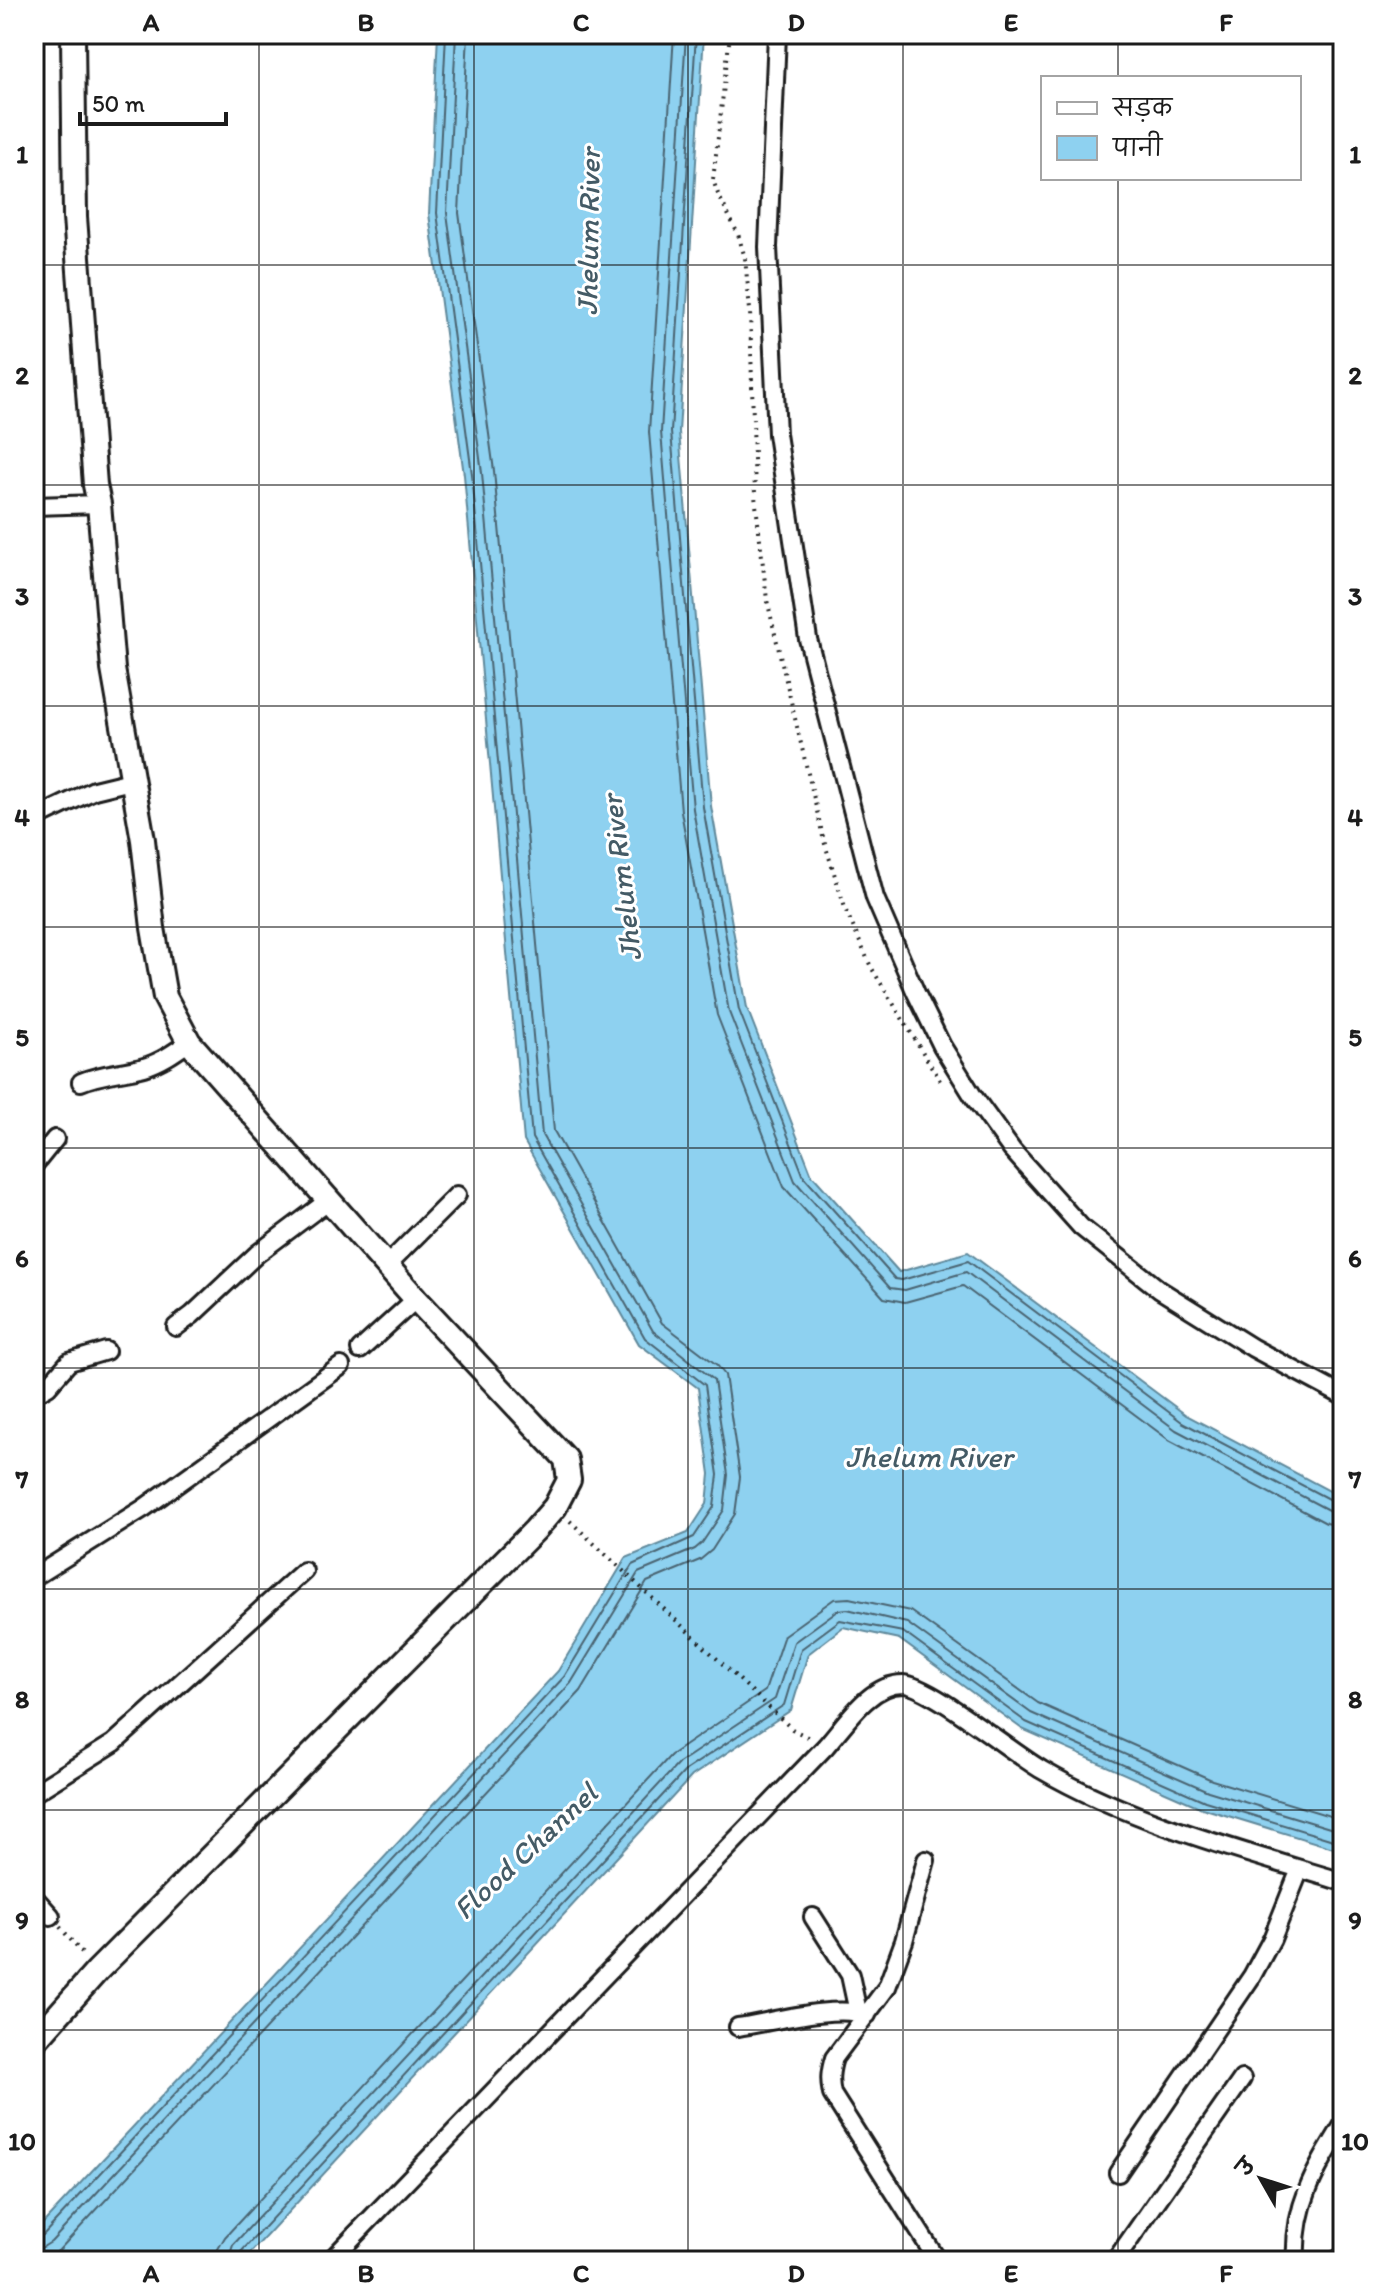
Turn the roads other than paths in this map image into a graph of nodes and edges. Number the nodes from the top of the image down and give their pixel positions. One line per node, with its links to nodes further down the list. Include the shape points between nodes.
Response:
1 (73, 34): 3 (main road, via 75,217)
2 (777, 34): 20 (street, via 768,247 777,434 808,639 875,898 942,1046 973,1096 1012,1150 1081,1227 1160,1290)
3 (99, 504): 4 (street); 5 (main road, via 113,669)
4 (34, 506)
5 (131, 781): 6 (street, via 94,790); 7 (main road, via 165,997)
6 (34, 819)
7 (189, 1042): 8 (street, via 159,1062); 12 (main road)
8 (81, 1082)
9 (55, 1139): 10 (street)
10 (34, 1165)
11 (457, 1195): 13 (street)
12 (329, 1200): 13 (main road); 15 (street, via 257,1254)
13 (387, 1265): 14 (main road)
14 (416, 1299): 16 (street); 32 (main road, via 566,1459 569,1480 535,1530 97,1971)
15 (176, 1327)
16 (360, 1350)
17 (106, 1351): 19 (street, via 69,1362)
18 (341, 1366): 22 (street, via 144,1508)
19 (34, 1394)
20 (1343, 1396)
21 (304, 1571): 23 (street, via 114,1743)
22 (34, 1577)
23 (34, 1793)
24 (926, 1860): 30 (street, via 887,1987)
25 (1300, 1869): 26 (street); 35 (street, via 1252,1976); 36 (street, via 1182,1832 1075,1788 915,1687 879,1690)
26 (1343, 1882)
27 (34, 1897): 28 (street)
28 (51, 1916)
29 (813, 1917): 30 (street, via 850,1975)
30 (862, 2013): 31 (street, via 832,2012); 37 (street, via 834,2058 832,2094)
31 (738, 2027)
32 (34, 2042)
33 (1242, 2079): 38 (street)
34 (1343, 2125): 39 (street, via 1307,2190 1297,2219)
35 (1118, 2173)
36 (330, 2261)
37 (938, 2261)
38 (1115, 2261)
39 (1296, 2261)

